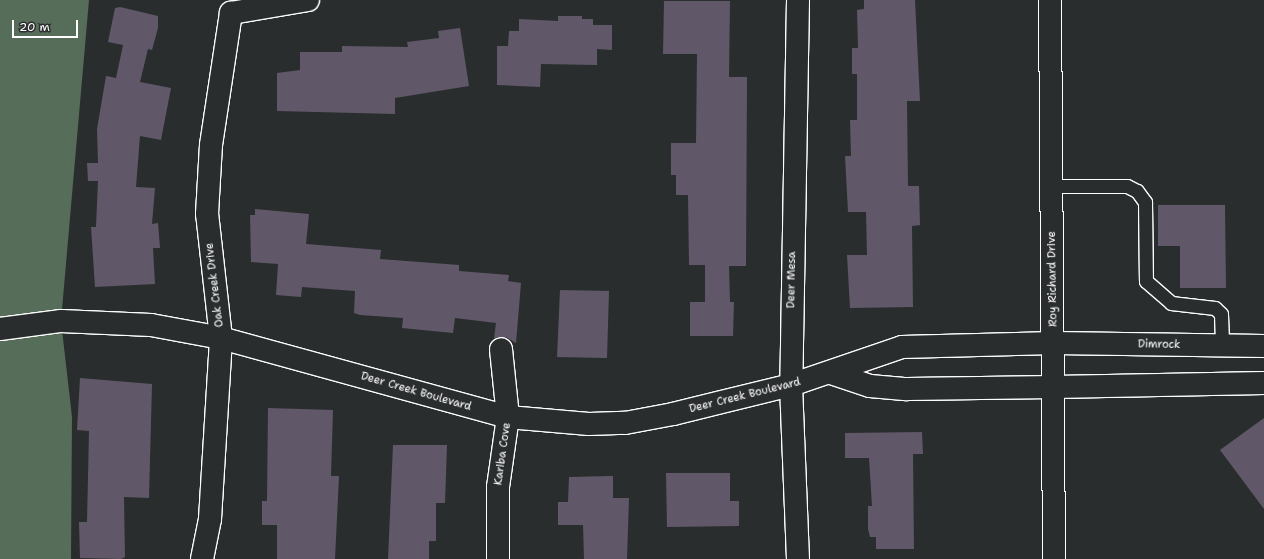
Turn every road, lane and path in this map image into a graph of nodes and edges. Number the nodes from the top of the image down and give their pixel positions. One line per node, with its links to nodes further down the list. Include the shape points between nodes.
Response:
1 (308, 0): 6 (street, Oak Creek Drive, via 231,13 210,145 207,214)
2 (798, 0): 13 (street, Deer Mesa)
3 (1050, 0): 4 (street, Roy Richard Drive)
4 (1052, 186): 7 (street, Roy Richard Drive); 8 (lane, via 1127,186 1137,191 1145,202 1146,281 1171,303 1215,308 1221,314)
5 (0, 329): 6 (street, Deer Creek Boulevard, via 69,322 151,325)
6 (221, 338): 15 (street, Deer Creek Boulevard); 16 (street, Oak Creek Drive, via 210,519)
7 (1054, 343): 8 (street, Dimrock); 11 (street, Deer Creek Boulevard, via 902,348); 14 (street, Roy Richard Drive)
8 (1222, 345): 9 (street, Dimrock)
9 (1264, 346)
10 (501, 349): 15 (street, Kariba Cove)
11 (831, 373): 13 (street, Deer Creek Boulevard); 14 (street, via 870,386 907,389)
12 (1264, 383): 14 (street)
13 (791, 385): 15 (street, Deer Creek Boulevard, via 625,423 589,424); 18 (street, Deer Mesa)
14 (1054, 387): 19 (street, Roy Richard Drive)
15 (508, 417): 17 (street, Kariba Cove, via 498,486)
16 (202, 559)
17 (498, 559)
18 (798, 559)
19 (1054, 559)

